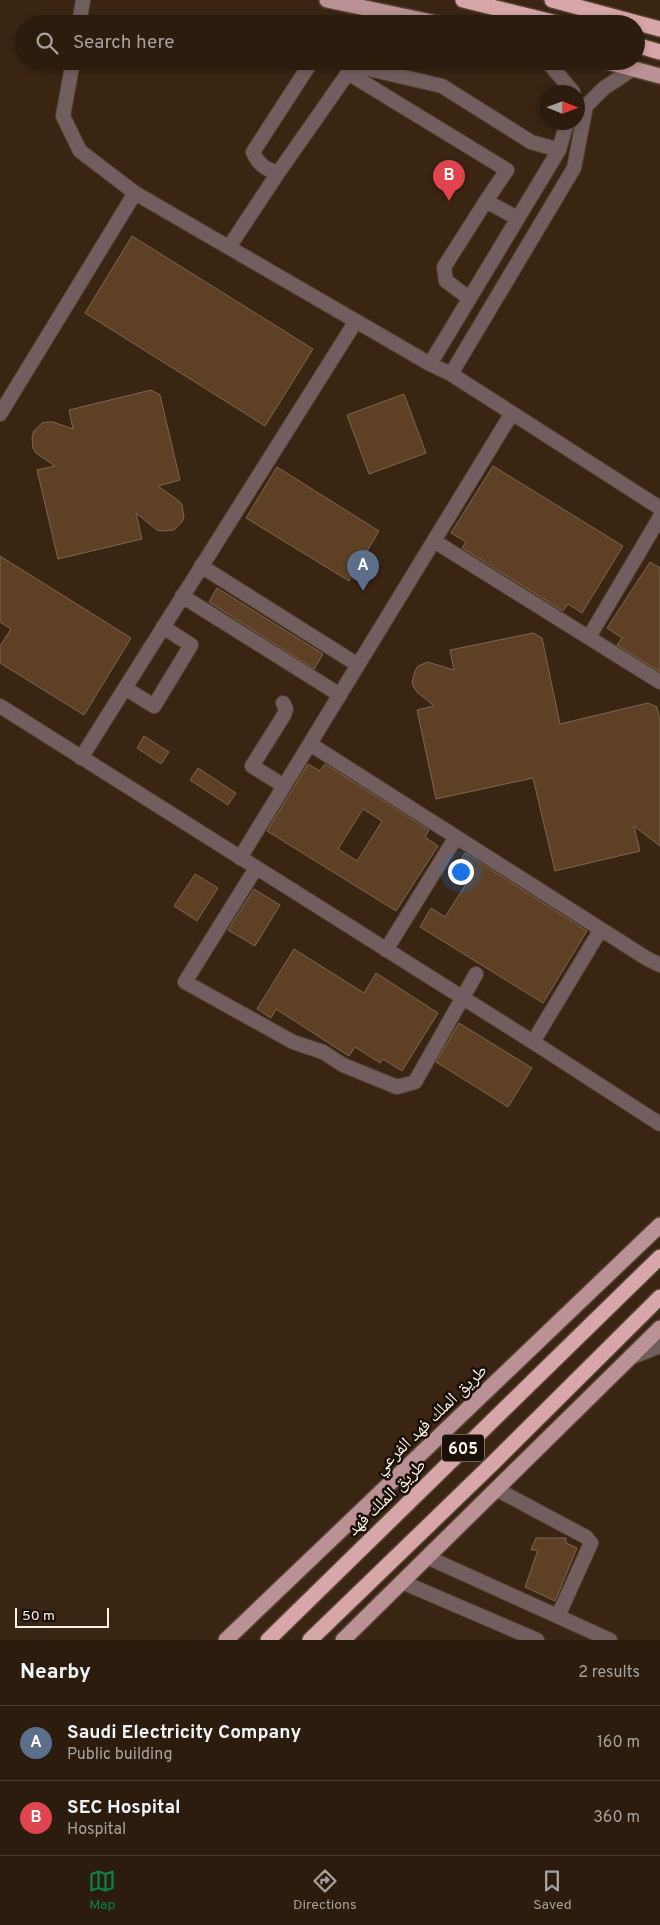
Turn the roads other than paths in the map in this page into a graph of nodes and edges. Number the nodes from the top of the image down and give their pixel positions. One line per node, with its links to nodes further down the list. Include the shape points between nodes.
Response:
1 (83, 0): 5 (street)
2 (327, 0): 6 (main road)
3 (463, 0): 7 (highway)
4 (552, 0): 8 (highway)
5 (80, 15)
6 (398, 15)
7 (524, 15)
8 (608, 15)
9 (645, 25): 10 (highway)
10 (660, 29)
11 (645, 48): 12 (highway)
12 (660, 52)
13 (71, 70): 26 (street, via 63,116 80,151)
14 (306, 70): 25 (street, via 253,152 258,163)
15 (345, 70): 25 (street)
16 (354, 70): 27 (street, via 507,170)
17 (367, 70): 24 (street, via 442,86 531,142)
18 (554, 70): 22 (street)
19 (630, 70): 33 (street, via 604,88 586,106 574,168)
20 (640, 70): 21 (main road)
21 (660, 76)
22 (566, 85)
23 (564, 130): 24 (street)
24 (558, 150): 28 (street)
25 (278, 173): 29 (street)
26 (135, 193): 29 (street); 35 (street)
27 (486, 201): 28 (street); 30 (street, via 444,267 446,281)
28 (517, 218): 30 (street)
29 (229, 247): 31 (street)
30 (470, 298): 32 (street)
31 (356, 321): 32 (street); 39 (street)
32 (430, 364): 33 (street)
33 (451, 374): 34 (street)
34 (512, 413): 36 (street); 38 (street)
35 (0, 414)
36 (660, 508)
37 (660, 517): 42 (street)
38 (434, 541): 42 (street); 43 (street)
39 (201, 566): 40 (street); 43 (street)
40 (182, 596): 41 (street); 46 (street)
41 (163, 627): 45 (street); 45 (street, via 191,645 154,706)
42 (589, 637): 44 (street)
43 (358, 665): 46 (street)
44 (660, 682)
45 (125, 688): 50 (street)
46 (340, 695): 49 (street)
47 (283, 703): 51 (street, via 284,715 252,766)
48 (0, 706): 50 (street)
49 (310, 744): 51 (street); 52 (street)
50 (81, 758): 53 (street)
51 (284, 786): 53 (street)
52 (456, 837): 55 (street); 56 (street)
53 (240, 858): 54 (street)
54 (256, 868): 56 (street); 59 (street, via 185,982 293,1042 323,1052 343,1065 397,1087 415,1082)
55 (600, 929): 57 (street); 60 (street)
56 (386, 950): 59 (street)
57 (660, 966)
58 (476, 974): 59 (street)
59 (463, 998): 60 (street)
60 (533, 1042): 61 (street)
61 (660, 1124)
62 (660, 1225): 73 (main road, طريق الملك فهد الفرعي)
63 (660, 1257): 69 (highway, طريق الملك فهد / 605)
64 (660, 1297): 76 (highway, 605)
65 (660, 1328): 67 (main road)
66 (660, 1346): 67 (street)
67 (629, 1358): 68 (main road)
68 (496, 1489): 70 (main road); 72 (street, via 586,1537 591,1543)
69 (360, 1548): 74 (highway); 75 (highway, طريق الملك فهد / 605)
70 (427, 1557): 71 (main road); 72 (street)
71 (402, 1582): 77 (main road); 78 (street)
72 (558, 1616): 79 (street)
73 (226, 1640)
74 (258, 1640)
75 (268, 1640)
76 (310, 1640)
77 (343, 1640)
78 (537, 1640)
79 (610, 1640)

